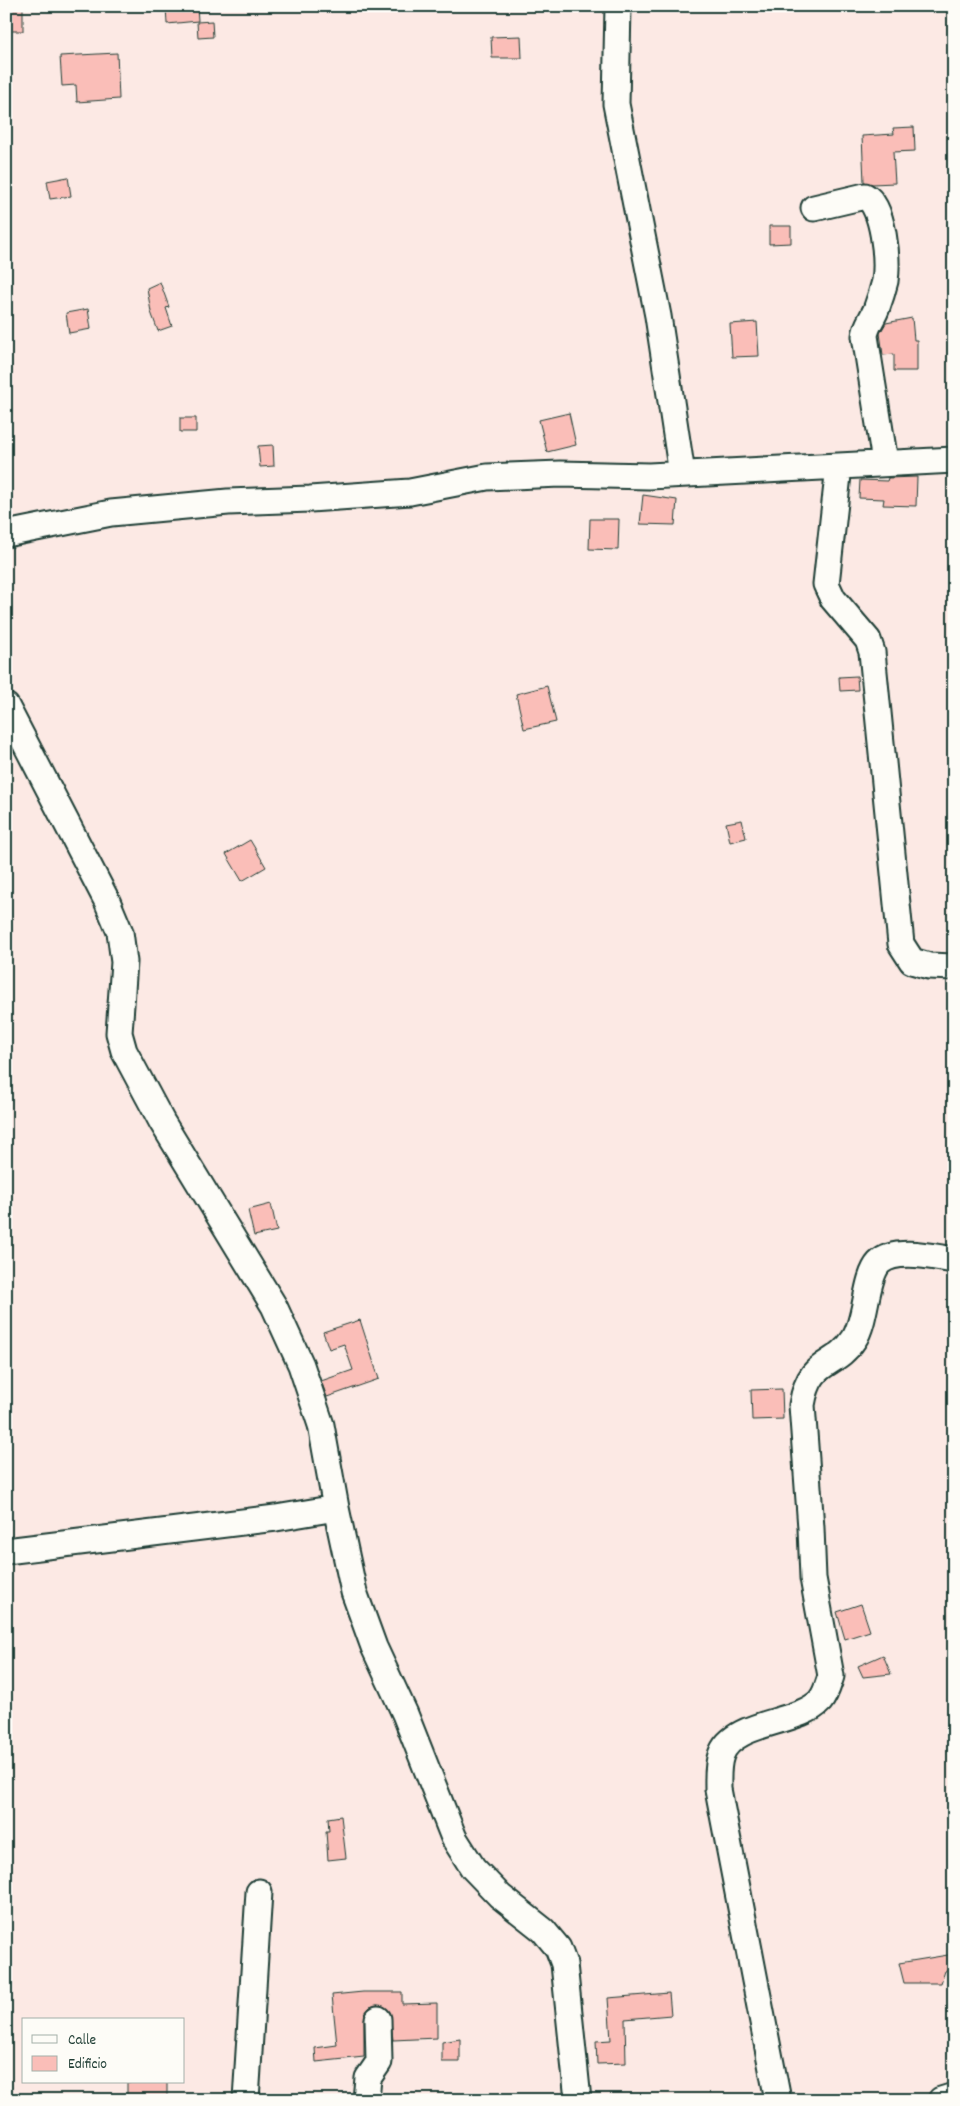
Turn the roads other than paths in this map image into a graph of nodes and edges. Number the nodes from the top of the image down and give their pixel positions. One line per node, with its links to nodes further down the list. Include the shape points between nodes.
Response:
1 (618, 6): 6 (street, via 616,104 658,316)
2 (814, 208): 4 (street, via 865,196 879,215 885,250 885,280 865,336)
3 (954, 460): 4 (street)
4 (885, 462): 5 (street)
5 (839, 466): 6 (street); 9 (street, via 826,584 833,599 868,640 872,652 901,944 912,961 929,966)
6 (682, 474): 7 (street, via 560,474 487,478 410,492 111,512)
7 (6, 534)
8 (6, 706): 11 (street, via 120,932 124,962 119,1033 124,1051 162,1122 274,1306 301,1365 321,1425)
9 (954, 967)
10 (954, 1260): 19 (street, via 907,1254 891,1256 880,1263 854,1340 819,1367 805,1388 802,1405 813,1578 830,1676 827,1691 814,1705 731,1740 721,1753 718,1789)
11 (336, 1508): 12 (street, via 266,1520); 18 (street, via 354,1592 454,1838 473,1868 500,1896 543,1930 558,1948 564,1964)
12 (6, 1551)
13 (259, 1892): 16 (street)
14 (378, 2019): 17 (street, via 379,2062 368,2078)
15 (954, 2096): 20 (street)
16 (246, 2100)
17 (366, 2100)
18 (578, 2100)
19 (778, 2100)
20 (941, 2100)

